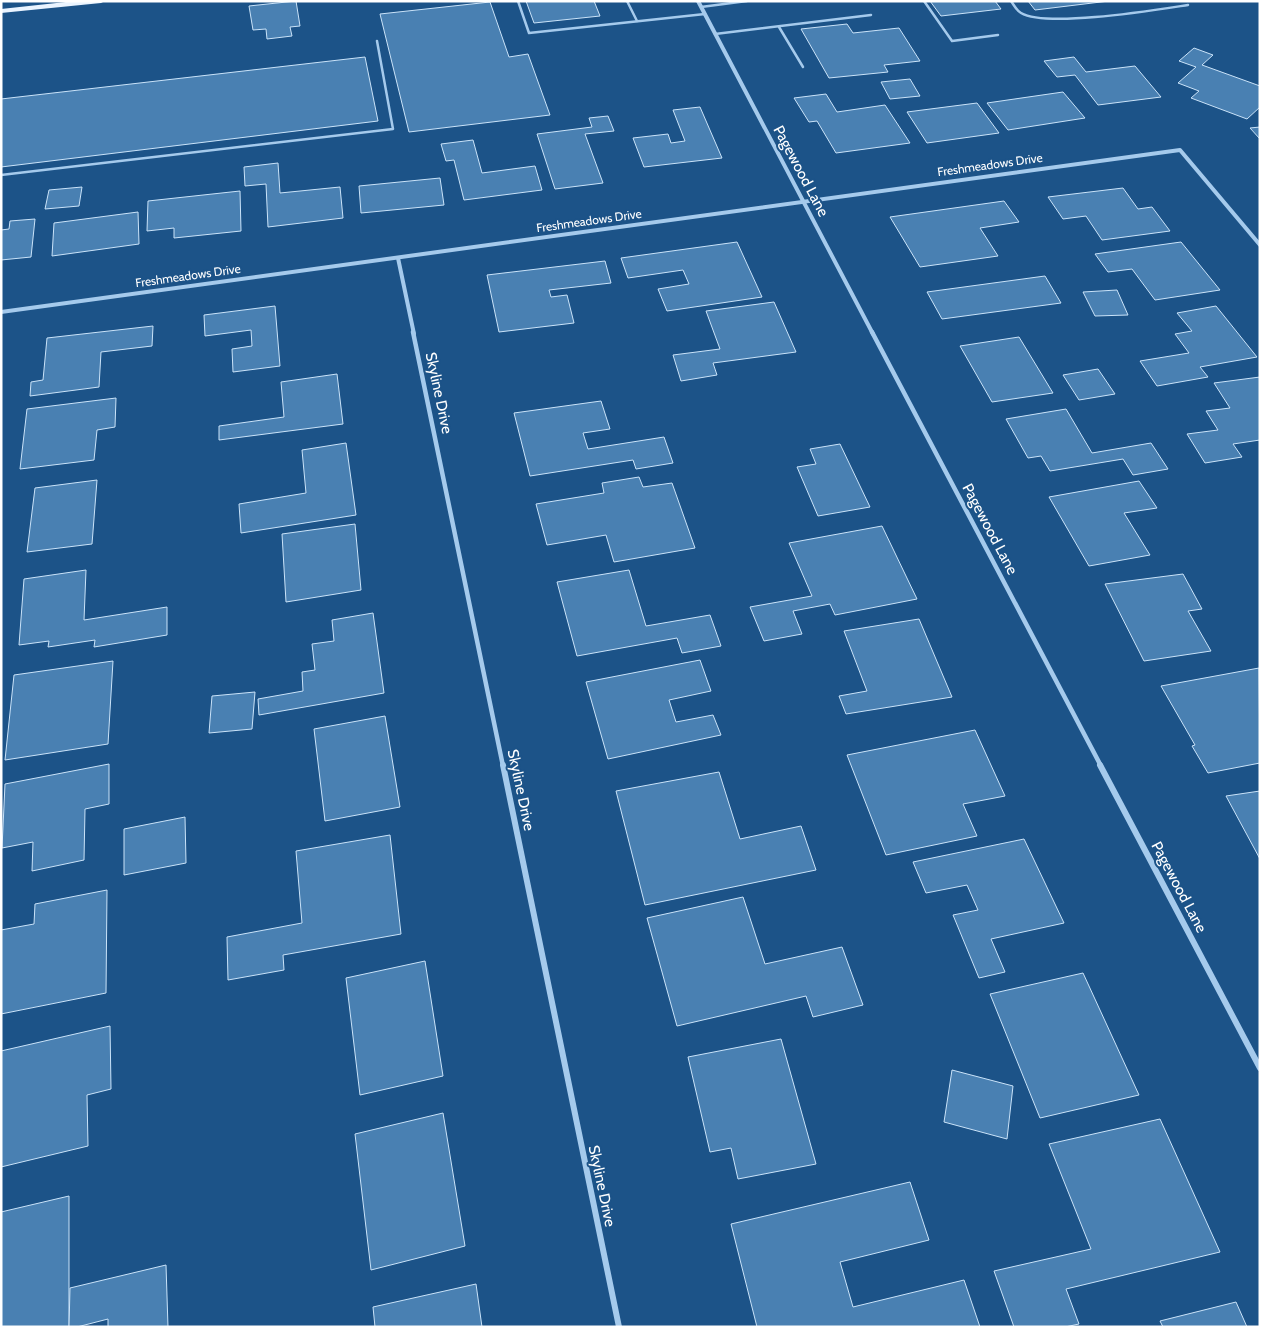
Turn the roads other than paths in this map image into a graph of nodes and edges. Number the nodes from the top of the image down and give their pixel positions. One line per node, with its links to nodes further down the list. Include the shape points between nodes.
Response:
1 (101, 1): 10 (main road)
2 (518, 1): 13 (lane, via 529,33)
3 (627, 1): 13 (lane)
4 (698, 1): 9 (street, Pagewood Lane)
5 (747, 1): 9 (lane)
6 (924, 1): 16 (lane, via 952,41)
7 (1012, 1): 8 (lane, via 1021,14 1036,18 1075,18)
8 (1188, 6)
9 (701, 7): 11 (street, Pagewood Lane)
10 (1, 12)
11 (705, 14): 13 (lane); 15 (street, Pagewood Lane)
12 (871, 15): 14 (lane)
13 (637, 21)
14 (779, 27): 15 (lane); 18 (lane)
15 (715, 34): 20 (street, Pagewood Lane)
16 (998, 35)
17 (377, 41): 19 (lane, via 393,129)
18 (802, 67)
19 (1, 175)
20 (803, 201): 21 (street, Freshmeadows Drive, via 1180,150); 22 (street, Freshmeadows Drive); 24 (street, Pagewood Lane)
21 (1260, 245)
22 (398, 258): 23 (street, Freshmeadows Drive); 25 (street, Skyline Drive)
23 (1, 312)
24 (1260, 1068)
25 (618, 1327)

